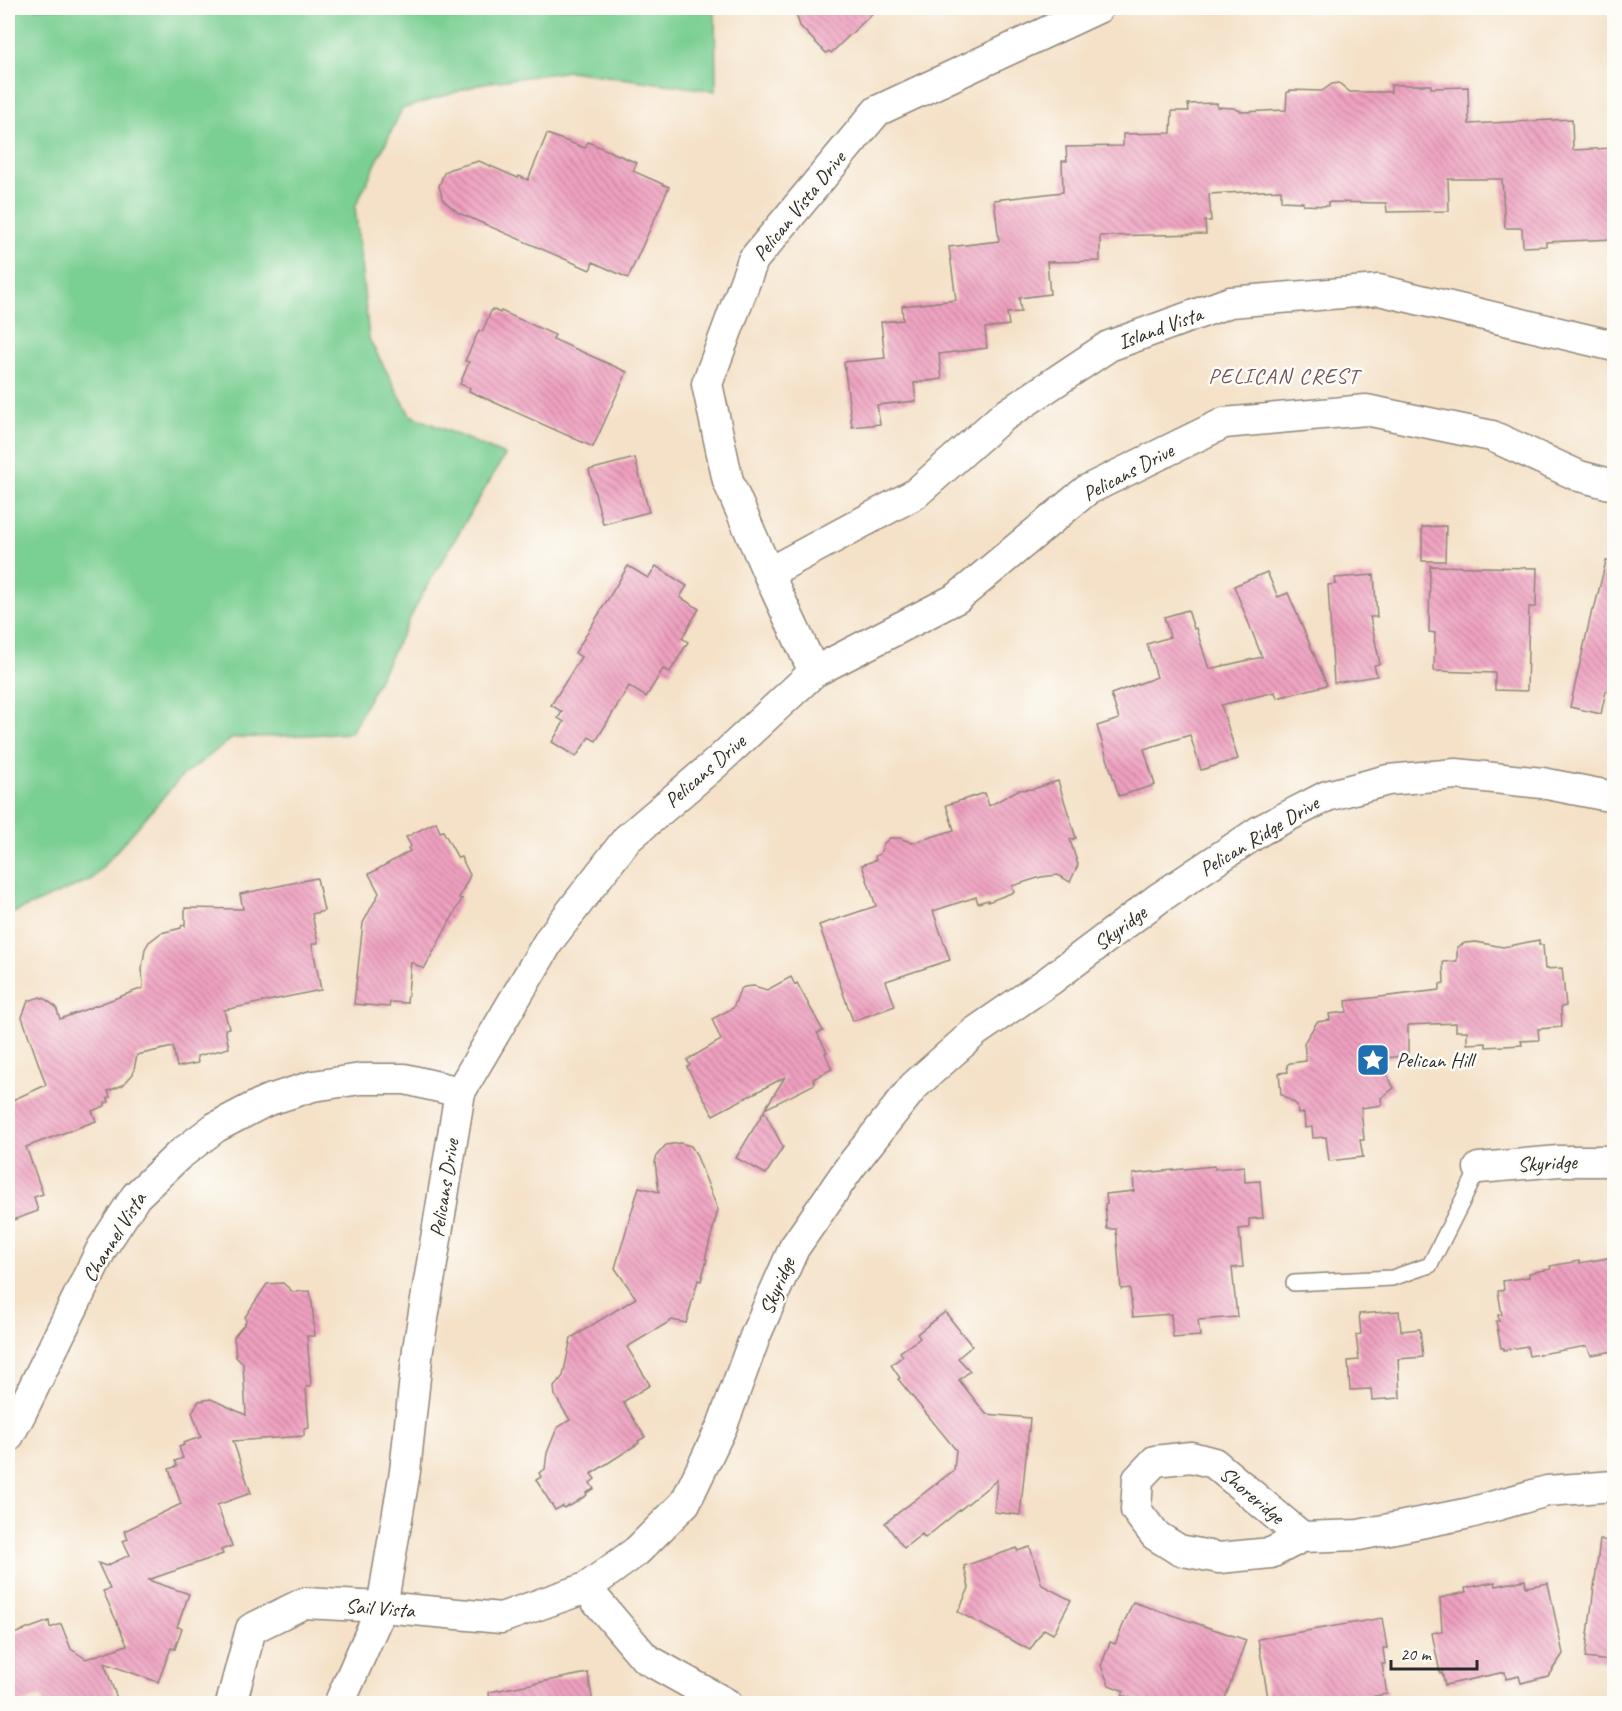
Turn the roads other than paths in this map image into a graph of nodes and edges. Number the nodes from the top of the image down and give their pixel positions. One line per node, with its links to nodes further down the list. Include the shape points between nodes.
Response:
1 (1098, 8): 4 (street, Pelican Vista Drive, via 878,111 753,260 708,384 728,481)
2 (1614, 346): 4 (street, Island Vista, via 1379,290 1230,302 1109,346 1000,418 915,494)
3 (1614, 486): 5 (street, Pelicans Drive, via 1579,476 1492,436 1365,410 1224,423 1087,490 957,598)
4 (768, 573): 5 (street, Pelican Vista Drive)
5 (814, 672): 8 (street, Pelicans Drive, via 627,839 550,939)
6 (1614, 797): 7 (street, Pelican Ridge Drive, via 1542,783 1456,774 1388,780 1328,796 1261,830)
7 (1159, 898): 15 (street, Skyridge, via 975,1032 914,1086 850,1167 794,1248 722,1426 685,1503 637,1551)
8 (460, 1092): 12 (street, Channel Vista, via 405,1079 362,1079 313,1086 266,1101 216,1127 187,1149 136,1196 102,1248); 16 (street, Pelicans Drive, via 418,1349 405,1471)
9 (1614, 1161): 10 (street, Skyridge)
10 (1479, 1168): 11 (lane, via 1430,1265 1392,1278)
11 (1294, 1283)
12 (8, 1437)
13 (1614, 1486): 14 (street, Shoreridge, via 1547,1491 1470,1513 1359,1535)
14 (1302, 1537): 14 (street, Shoreridge, via 1271,1553 1219,1558 1179,1550 1155,1535 1136,1510 1138,1479 1155,1461 1191,1457 1214,1463)
15 (586, 1588): 16 (street, Sail Vista, via 501,1618); 19 (street, via 645,1658)
16 (382, 1607): 17 (street, Sail Vista, via 303,1603 251,1629); 18 (street, Pelicans Drive)
17 (231, 1704)
18 (339, 1704)
19 (727, 1704)

